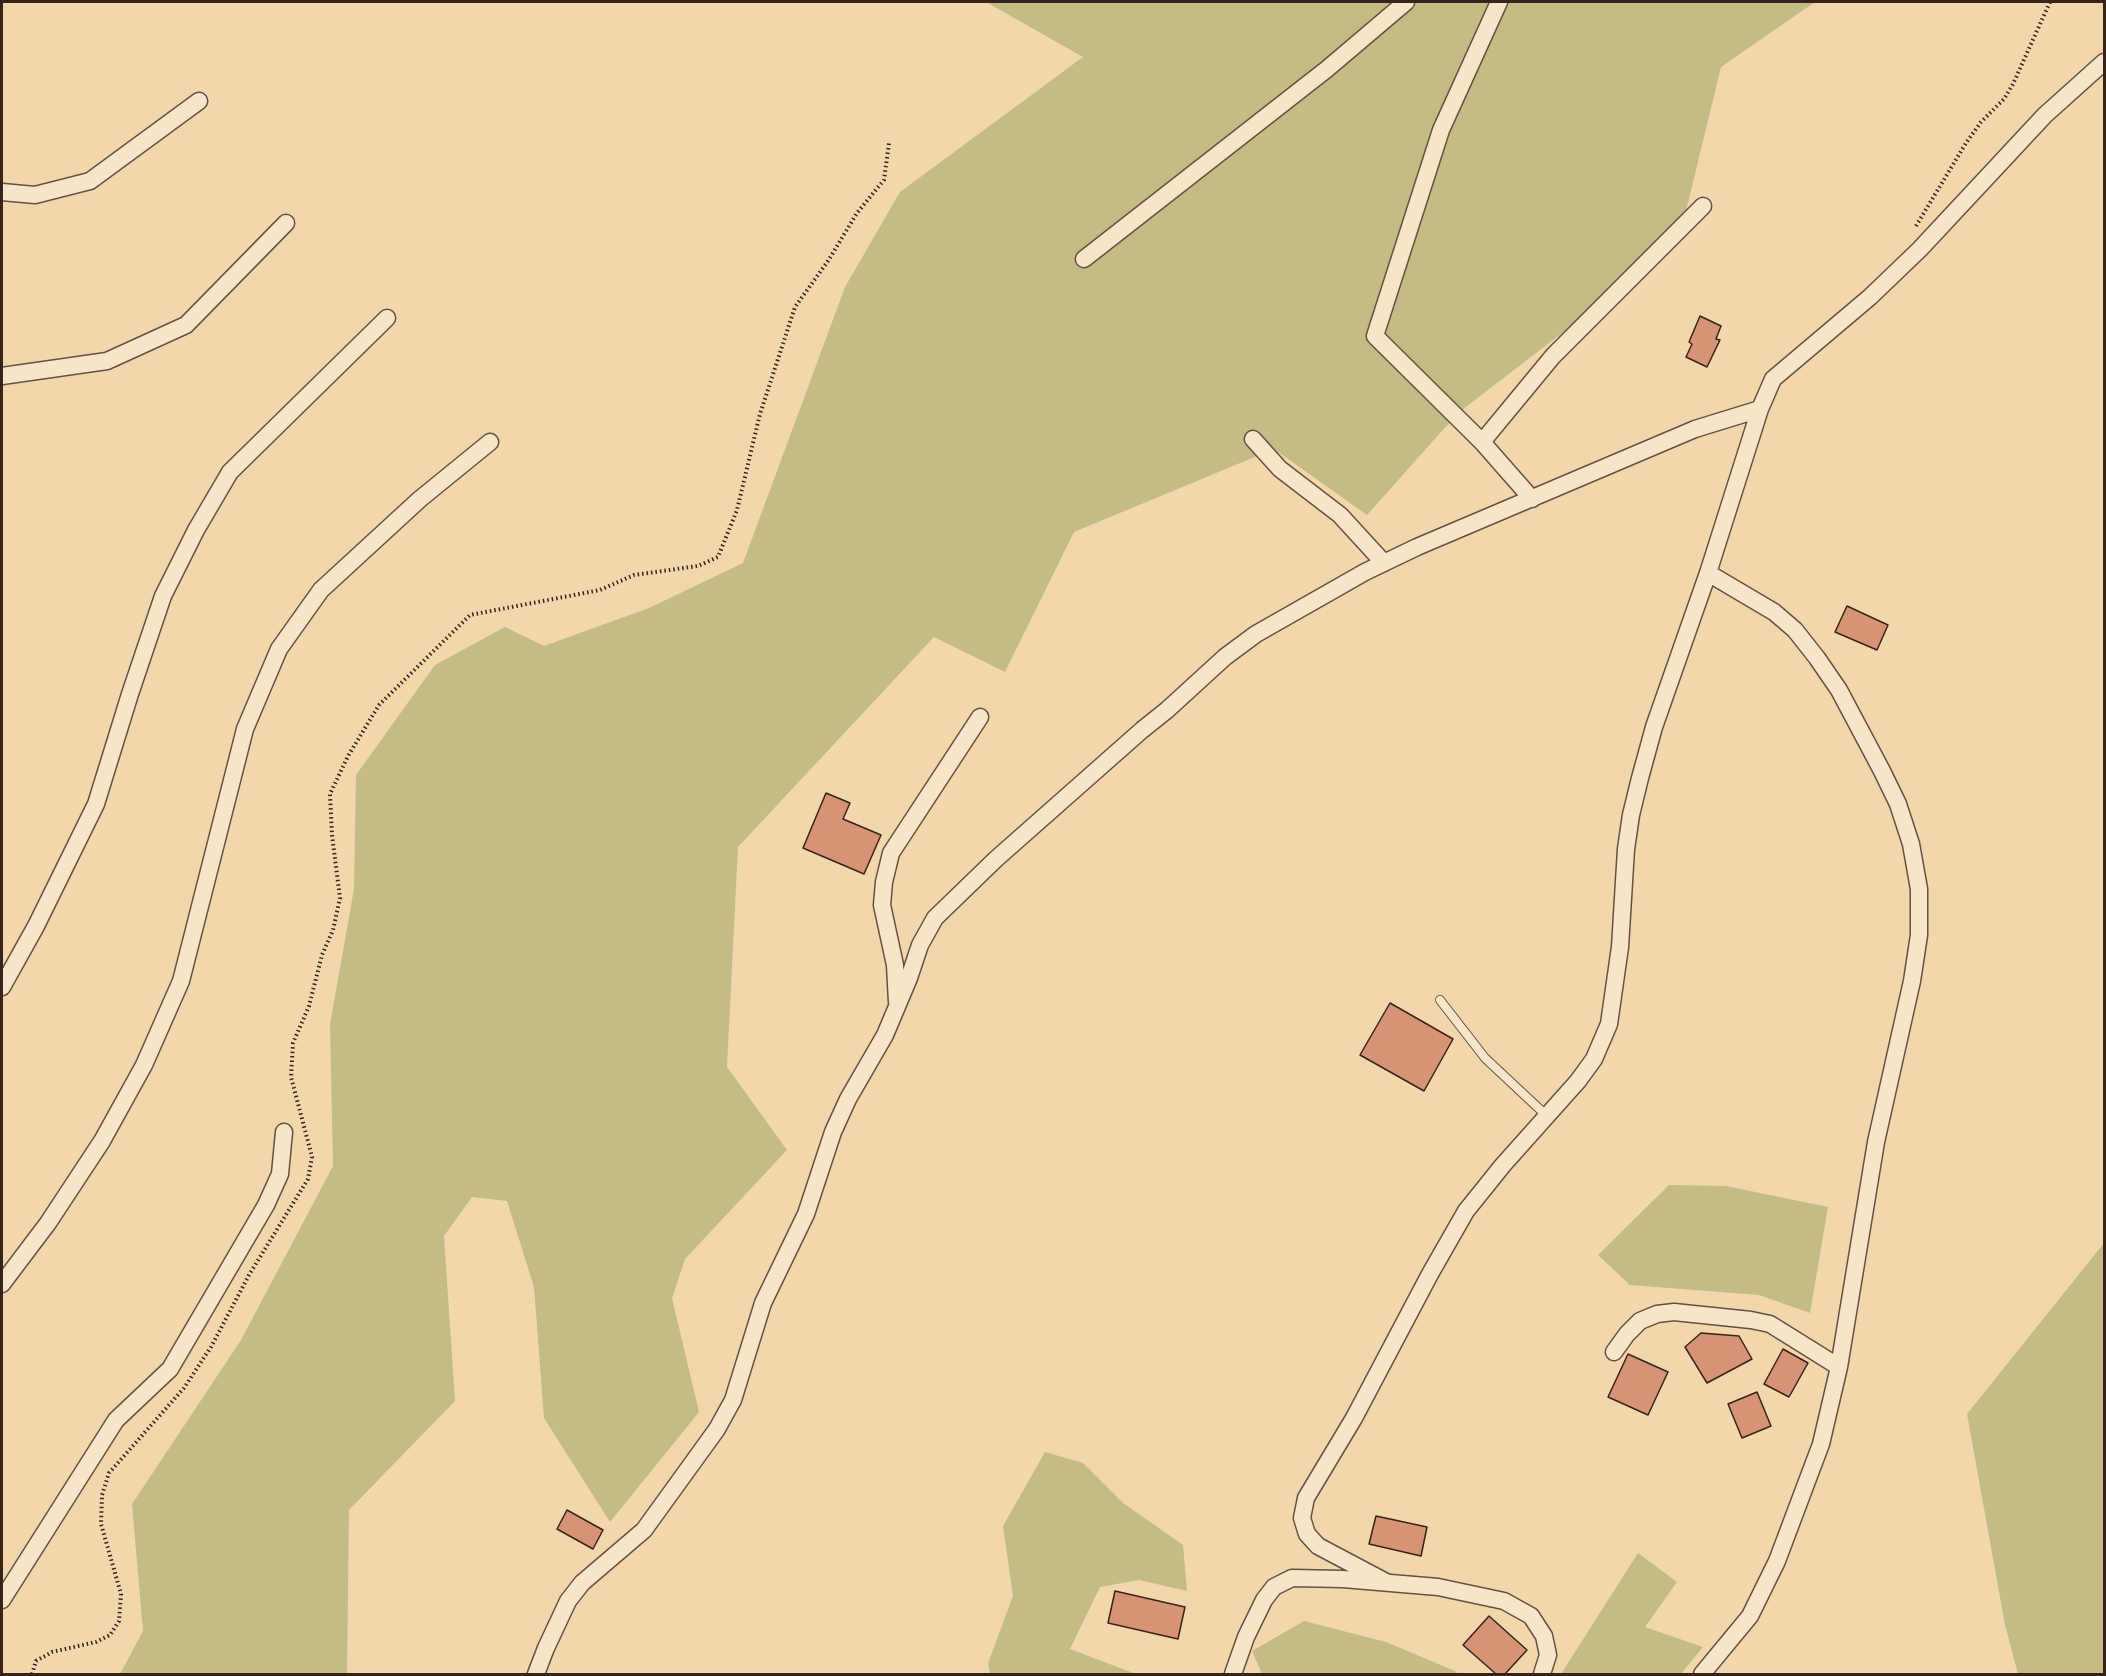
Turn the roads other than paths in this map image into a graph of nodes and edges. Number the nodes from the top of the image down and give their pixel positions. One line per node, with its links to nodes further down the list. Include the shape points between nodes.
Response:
1 (1406, 2): 8 (street, via 1327,69)
2 (1499, 2): 14 (street, via 1441,130 1375,336)
3 (2104, 62): 11 (street, via 2044,115 1887,281 1773,379)
4 (199, 100): 5 (street, via 90,181 35,195)
5 (2, 192)
6 (1703, 206): 14 (street, via 1553,356)
7 (286, 223): 10 (street, via 186,325 107,361)
8 (1084, 259)
9 (387, 318): 19 (street, via 230,472 164,596 96,804)
10 (2, 376)
11 (1760, 409): 15 (street, via 1695,429); 17 (street)
12 (1253, 439): 16 (street, via 1280,469 1340,515)
13 (490, 442): 24 (street, via 420,499 321,590 279,649 245,729 181,981 149,1054 102,1141)
14 (1482, 442): 15 (street)
15 (1532, 499): 16 (street)
16 (1384, 563): 21 (street, via 1256,634 1225,657 981,874 936,918 920,945)
17 (1708, 573): 22 (street, via 1654,728 1630,815 1620,947 1609,1024 1594,1059); 26 (street, via 1774,612 1795,630 1839,690 1898,804 1911,844 1919,889 1919,935 1912,981 1875,1142)
18 (980, 717): 21 (street, via 891,853 882,905 896,964)
19 (2, 987)
20 (1440, 1000): 22 (lane, via 1485,1058)
21 (897, 1009): 29 (street, via 833,1132 806,1214 763,1303 733,1400 717,1429 644,1530 582,1583 568,1601)
22 (1548, 1117): 27 (street, via 1466,1211 1306,1498 1302,1518 1307,1534 1318,1546)
23 (284, 1132): 28 (street, via 280,1174 266,1205 170,1369 116,1420)
24 (2, 1284)
25 (1614, 1352): 26 (street, via 1640,1322 1674,1312 1770,1324)
26 (1839, 1367): 32 (street, via 1821,1444 1777,1561 1750,1616)
27 (1386, 1582): 30 (street, via 1292,1578 1274,1587 1246,1636); 31 (street, via 1438,1587 1504,1601 1531,1616 1544,1636 1548,1655)
28 (2, 1600)
29 (536, 1674)
30 (1233, 1674)
31 (1542, 1674)
32 (1702, 1674)

